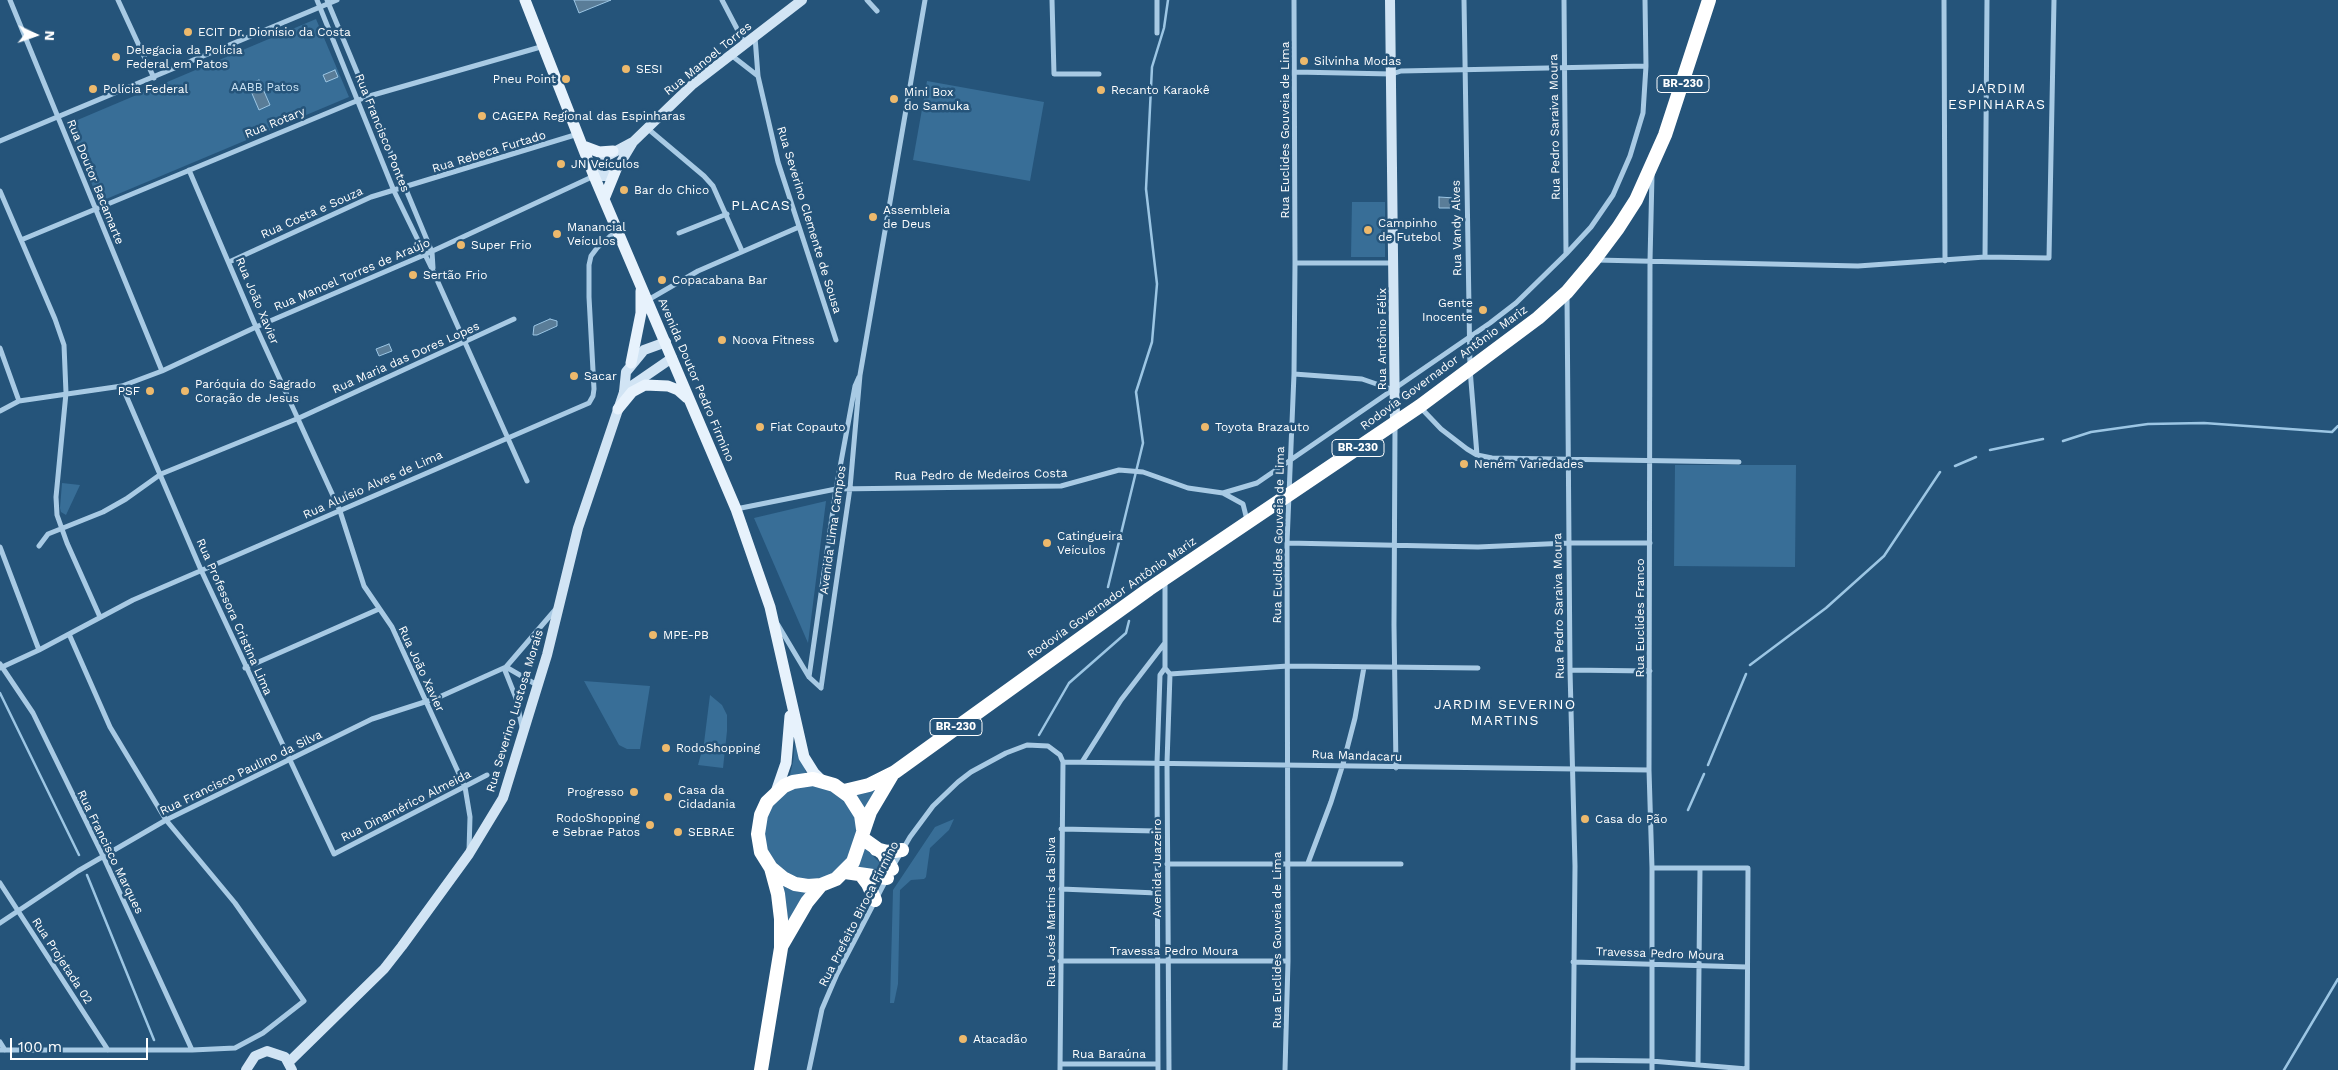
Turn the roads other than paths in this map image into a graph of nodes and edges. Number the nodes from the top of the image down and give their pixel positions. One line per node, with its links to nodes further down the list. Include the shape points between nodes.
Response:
1 (10, 0): 39 (street, Rua Doutor Bacamarte)
2 (118, 0): 36 (street)
3 (317, 0): 22 (street, Rua Francisco Pontes)
4 (337, 0): 21 (street)
5 (525, 0): 27 (main road, Avenida Doutor Pedro Firmino)
6 (722, 0): 26 (street)
7 (802, 0): 25 (main road, Rua Manoel Torres)
8 (867, 0): 23 (street)
9 (925, 0): 87 (street, Avenida Lima Campos)
10 (1052, 0): 33 (street, via 1054,74)
11 (1157, 0): 24 (street)
12 (1294, 0): 32 (street, Rua Euclides Gouveia de Lima)
13 (1390, 0): 34 (main road, Rua Antônio Félix)
14 (1464, 0): 31 (street, Rua Vandy Alves)
15 (1564, 0): 29 (street, Rua Pedro Saraiva Moura)
16 (1646, 0): 30 (street)
17 (1709, 0): 46 (highway, Rodovia Governador Antônio Mariz / BR-230, via 1682,87)
18 (1944, 0): 66 (street)
19 (1987, 0): 64 (street)
20 (2054, 0): 64 (street, via 2049,258)
21 (328, 2): 22 (street); 37 (street, Rua Francisco Pontes)
22 (320, 7): 36 (street); 38 (street, Rua Francisco Pontes)
23 (877, 10)
24 (1157, 33)
25 (755, 36): 26 (main road, Rua Manoel Torres); 35 (street, Rua Severino Clemente de Sousa)
26 (745, 44): 28 (main road, Rua Manoel Torres)
27 (545, 46): 37 (street, Rua Rotary); 41 (main road, Avenida Doutor Pedro Firmino)
28 (731, 54): 35 (street); 40 (main road, Rua Manoel Torres, via 693,84)
29 (1565, 66): 30 (street); 31 (street); 62 (street, Rua Pedro Saraiva Moura)
30 (1646, 66): 62 (street, via 1643,113 1614,195)
31 (1465, 70): 34 (street, via 1401,71); 77 (street, Rua Vandy Alves)
32 (1294, 72): 34 (street); 69 (street, Rua Euclides Gouveia de Lima)
33 (1099, 74)
34 (1392, 74): 70 (main road, Rua Antônio Félix)
35 (758, 76): 56 (street, Rua Severino Clemente de Sousa, via 778,162)
36 (154, 78): 39 (street)
37 (366, 97): 38 (street, Rua Rotary); 50 (street, Rua Francisco Pontes)
38 (358, 100): 47 (street, Rua Rotary); 52 (street, Rua Francisco Pontes)
39 (58, 116): 42 (street); 54 (street, Rua Doutor Bacamarte)
40 (647, 128): 43 (main road, Rua Manoel Torres); 55 (street, via 704,176)
41 (578, 134): 44 (main road, Avenida Doutor Pedro Firmino); 50 (street, Rua Rebeca Furtado)
42 (0, 141)
43 (633, 142): 45 (main road, Rua Manoel Torres); 48 (main road, Rua Manoel Torres)
44 (583, 146): 45 (main road, via 599,152); 49 (main road, Avenida Doutor Pedro Firmino)
45 (613, 151): 49 (main road, Rua Manoel Torres, via 601,162)
46 (1652, 167): 65 (highway, Rodovia Governador Antônio Mariz / BR-230, via 1618,228); 67 (street, Rua Euclides Franco)
47 (189, 170): 54 (street, Rua Rotary); 68 (street, Rua João Xavier)
48 (615, 172): 49 (main road); 53 (main road)
49 (594, 176): 53 (main road, Avenida Doutor Pedro Firmino); 61 (street, Rua Manoel Torres de Araújo)
50 (405, 188): 52 (street, Rua Costa e Souza); 61 (street, Rua Francisco Pontes)
51 (0, 191): 59 (street)
52 (394, 191): 63 (street, Rua Francisco Pontes); 68 (street, Rua Costa e Souza, via 371,197)
53 (604, 199): 57 (main road, Avenida Doutor Pedro Firmino)
54 (95, 209): 59 (street, Rua Rotary); 85 (street, Rua Doutor Bacamarte)
55 (727, 214): 58 (street); 60 (street)
56 (799, 227): 60 (street); 78 (street, Rua Severino Clemente de Sousa)
57 (618, 230): 72 (main road, Avenida Doutor Pedro Firmino); 99 (street, Rua Aluísio Alves de Lima, via 597,248 589,265 593,396 588,403)
58 (679, 233)
59 (21, 240): 91 (street, via 61,334 66,356)
60 (742, 251): 74 (street)
61 (432, 252): 63 (street, Rua Manoel Torres de Araújo); 71 (street, Rua Francisco Pontes)
62 (1566, 254): 77 (street, via 1516,303)
63 (424, 255): 71 (street, Rua Francisco Pontes); 76 (street, Rua Manoel Torres de Araújo)
64 (1985, 257): 66 (street)
65 (1594, 260): 67 (street); 73 (highway, Rodovia Governador Antônio Mariz / BR-230)
66 (1944, 260): 67 (street, via 1858,266)
67 (1650, 261): 102 (street, Rua Euclides Franco)
68 (229, 262): 76 (street, Rua João Xavier)
69 (1295, 263): 70 (street); 86 (street, Rua Euclides Gouveia de Lima)
70 (1395, 264): 89 (main road, Rua Antônio Félix)
71 (433, 271): 80 (street, Rua Francisco Pontes)
72 (641, 284): 74 (main road, Avenida Doutor Pedro Firmino); 83 (main road, via 641,313)
73 (1567, 292): 84 (highway, Rodovia Governador Antônio Mariz / BR-230, via 1506,345); 101 (street, Rua Pedro Saraiva Moura)
74 (647, 300): 79 (main road, Avenida Doutor Pedro Firmino)
75 (514, 319): 80 (street, Rua Maria das Dores Lopes)
76 (256, 328): 85 (street, Rua Manoel Torres de Araújo); 97 (street, Rua João Xavier)
77 (1469, 336): 84 (street, Rua Vandy Alves); 89 (street)
78 (836, 340)
79 (666, 342): 82 (main road, Avenida Doutor Pedro Firmino); 83 (main road, via 644,350)
80 (464, 343): 97 (street, Rua Maria das Dores Lopes); 99 (street, Rua Francisco Pontes)
81 (0, 348): 93 (street)
82 (672, 358): 90 (main road); 92 (main road, Avenida Doutor Pedro Firmino)
83 (631, 363): 90 (main road, Rua Severino Lustosa Morais, via 626,372)
84 (1470, 369): 94 (highway, Rodovia Governador Antônio Mariz / BR-230); 100 (street, Rua Vandy Alves)
85 (162, 371): 88 (street, Rua Manoel Torres de Araújo)
86 (1294, 374): 89 (street, via 1362,379); 103 (street, Rua Euclides Gouveia de Lima)
87 (860, 375): 107 (street, Avenida Lima Campos); 108 (street, Avenida Lima Campos, via 855,386)
88 (122, 386): 91 (street, Rua Manoel Torres de Araújo); 105 (street, Rua Professora Cristina Lima)
89 (1394, 390): 98 (main road, Rua Antônio Félix); 103 (street)
90 (624, 392): 95 (main road, Rua Severino Lustosa Morais)
91 (66, 393): 93 (street, Rua Manoel Torres de Araújo); 116 (street, via 56,497)
92 (690, 400): 95 (main road, via 678,390 652,384 632,392); 111 (main road, Avenida Doutor Pedro Firmino)
93 (19, 401): 96 (street, Rua Manoel Torres de Araújo)
94 (1420, 406): 98 (highway, Rodovia Governador Antônio Mariz / BR-230); 100 (street, via 1441,429)
95 (618, 410): 127 (main road, Rua Severino Lustosa Morais, via 578,528)
96 (0, 411)
97 (299, 418): 105 (street, Rua Maria das Dores Lopes); 112 (street, Rua João Xavier)
98 (1395, 423): 110 (highway, Rodovia Governador Antônio Mariz / BR-230); 120 (street, Rua Antônio Félix)
99 (508, 439): 106 (street, Rua Francisco Pontes); 112 (street, Rua Aluísio Alves de Lima)
100 (1477, 455): 101 (street, via 1510,460)
101 (1567, 460): 102 (street); 118 (street, Rua Pedro Saraiva Moura)
102 (1650, 461): 104 (street); 119 (street, Rua Euclides Franco)
103 (1289, 462): 109 (street, Rua Pedro de Medeiros Costa, via 1257,482); 110 (street, Rua Euclides Gouveia de Lima)
104 (1738, 462)
105 (161, 474): 116 (street, Rua Maria das Dores Lopes, via 103,512); 123 (street, Rua Professora Cristina Lima)
106 (527, 481)
107 (850, 488): 108 (street, Rua Pedro de Medeiros Costa); 109 (street, Rua Pedro de Medeiros Costa, via 1061,486 1107,473 1132,470 1188,488); 115 (street, Avenida Lima Campos)
108 (836, 489): 111 (street, Rua Pedro de Medeiros Costa); 114 (street, Avenida Lima Campos)
109 (1224, 493): 113 (street, Rua Pedro de Medeiros Costa, via 1243,504)
110 (1288, 495): 113 (highway, Rodovia Governador Antônio Mariz / BR-230); 117 (street, Rua Euclides Gouveia de Lima)
111 (736, 509): 128 (main road, Avenida Doutor Pedro Firmino)
112 (340, 511): 123 (street, Rua Aluísio Alves de Lima); 129 (street, Rua João Xavier, via 364,586)
113 (1248, 523): 124 (highway, Rodovia Governador Antônio Mariz / BR-230)
114 (831, 525): 115 (street); 125 (street, Avenida Lima Campos)
115 (844, 527): 126 (street, Avenida Lima Campos)
116 (61, 529): 121 (street, Rua Maria das Dores Lopes, via 48,534); 130 (street)
117 (1287, 543): 120 (street); 134 (street, Rua Euclides Gouveia de Lima)
118 (1568, 543): 119 (street); 120 (street, via 1478,547); 142 (street, Rua Pedro Saraiva Moura)
119 (1650, 543): 143 (street, Rua Euclides Franco)
120 (1394, 545): 140 (street, Rua Antônio Félix)
121 (39, 546)
122 (0, 547): 133 (street)
123 (201, 570): 130 (street, Rua Aluísio Alves de Lima); 138 (street, Rua Professora Cristina Lima)
124 (1165, 578): 132 (street, Avenida Juazeiro); 161 (highway, Rodovia Governador Antônio Mariz / BR-230)
125 (822, 588): 126 (street); 145 (street, Avenida Lima Campos)
126 (835, 590): 145 (street, Avenida Lima Campos, via 821,688)
127 (558, 607): 136 (street, Rua Francisco Paulino da Silva); 146 (main road, Rua Severino Lustosa Morais)
128 (770, 607): 145 (street); 147 (main road, Avenida Doutor Pedro Firmino)
129 (379, 609): 138 (street); 148 (street, Rua João Xavier, via 392,627)
130 (100, 616): 131 (street, Rua Aluísio Alves de Lima)
131 (69, 634): 133 (street, Rua Aluísio Alves de Lima); 167 (street, via 110,727)
132 (1165, 643): 139 (street, Avenida Juazeiro); 152 (street, via 1121,700)
133 (39, 650): 135 (street, Rua Aluísio Alves de Lima)
134 (1288, 666): 137 (street); 144 (street); 155 (street, Rua Euclides Gouveia de Lima)
135 (1, 667): 175 (street, Rua Francisco Marques, via 33,713)
136 (505, 667): 146 (street); 148 (street, Rua Francisco Paulino da Silva); 149 (street)
137 (1364, 667): 140 (street); 156 (street)
138 (246, 668): 150 (street, Rua Professora Cristina Lima)
139 (1165, 668): 144 (street); 153 (street, Avenida Juazeiro, via 1160,675)
140 (1394, 668): 141 (street); 158 (street, Rua Antônio Félix)
141 (1478, 668)
142 (1570, 670): 143 (street); 159 (street, Rua Pedro Saraiva Moura)
143 (1650, 670): 160 (street, Rua Euclides Franco)
144 (1170, 674): 154 (street, Avenida Juazeiro)
145 (809, 677)
146 (537, 685): 149 (main road, Rua Severino Lustosa Morais)
147 (789, 695): 163 (main road, Avenida Doutor Pedro Firmino, via 804,757); 166 (main road, Avenida Doutor Pedro Firmino, via 788,749)
148 (425, 702): 150 (street, Rua Francisco Paulino da Silva, via 372,720); 164 (street, Rua João Xavier)
149 (523, 731): 174 (main road, Rua Severino Lustosa Morais, via 503,798)
150 (289, 761): 167 (street, Rua Francisco Paulino da Silva); 173 (street, Rua Professora Cristina Lima)
151 (1063, 762): 152 (street, Rua Mandacaru); 157 (street, Rua José Martins da Silva, via 1060,755 1048,746 1027,746); 168 (street, Rua José Martins da Silva)
152 (1082, 762): 153 (street, Rua Mandacaru)
153 (1156, 763): 154 (street, Rua Mandacaru); 169 (street, Avenida Juazeiro)
154 (1166, 763): 155 (street, Rua Mandacaru); 177 (street, Avenida Juazeiro)
155 (1288, 764): 156 (street, Rua Mandacaru); 178 (street, Rua Euclides Gouveia de Lima)
156 (1343, 764): 158 (street, Rua Mandacaru); 176 (street)
157 (982, 766): 172 (street, Rua Prefeito Biroca Firmino, via 932,806)
158 (1396, 768): 159 (street, Rua Mandacaru)
159 (1572, 769): 160 (street, Rua Mandacaru); 198 (street, Rua Pedro Saraiva Moura)
160 (1649, 770): 181 (street, Rua Euclides Franco)
161 (895, 772): 165 (highway, Rodovia Governador Antônio Mariz / BR-230, via 869,785); 170 (highway, Rodovia Governador Antônio Mariz / BR-230, via 876,800)
162 (487, 775): 164 (street, Rua Dinamérico Almeida)
163 (822, 781): 165 (highway); 166 (highway, via 793,782)
164 (464, 787): 173 (street, Rua Dinamérico Almeida); 174 (street, Rua João Xavier, via 470,816)
165 (844, 791): 170 (highway, via 858,808)
166 (776, 792): 180 (highway, via 760,815 758,834 761,852)
167 (166, 820): 175 (street, Rua Francisco Paulino da Silva); 205 (street, via 234,903 304,1001 263,1033 235,1048)
168 (1061, 829): 169 (street); 188 (street, Rua José Martins da Silva)
169 (1156, 831): 189 (street, Avenida Juazeiro)
170 (863, 834): 171 (highway); 183 (highway, Rodovia Governador Antônio Mariz / BR-230, via 853,862)
171 (876, 849): 172 (highway, via 887,852); 184 (highway, via 883,853)
172 (902, 850): 184 (street, Rua Prefeito Biroca Firmino)
173 (334, 854)
174 (469, 854): 209 (main road, Rua Severino Lustosa Morais, via 384,968)
175 (103, 856): 191 (street, Rua Francisco Paulino da Silva); 205 (street, Rua Francisco Marques)
176 (1308, 863): 178 (street); 179 (street)
177 (1167, 864): 178 (street); 195 (street, Avenida Juazeiro)
178 (1288, 864): 197 (street, Rua Euclides Gouveia de Lima)
179 (1400, 864)
180 (771, 868): 187 (highway, via 795,884); 193 (highway, via 778,894)
181 (1652, 868): 182 (street); 199 (street, Rua Euclides Franco)
182 (1700, 868): 200 (street); 201 (street, via 1748,868)
183 (845, 872): 185 (highway); 187 (highway)
184 (889, 874): 185 (highway); 190 (street, Rua Prefeito Biroca Firmino)
185 (862, 876): 190 (highway)
186 (0, 883): 191 (street, Rua Projetada 02)
187 (821, 885): 193 (highway, via 807,902)
188 (1061, 889): 189 (street); 196 (street, Rua José Martins da Silva)
189 (1157, 893): 194 (street, Avenida Juazeiro)
190 (874, 900): 214 (street, Rua Prefeito Biroca Firmino, via 822,1009)
191 (18, 912): 192 (street, Rua Francisco Paulino da Silva); 204 (street, Rua Projetada 02)
192 (0, 923)
193 (781, 948): 213 (highway)
194 (1157, 960): 195 (street, Travessa Pedro Moura); 196 (street, Travessa Pedro Moura); 211 (street, Avenida Juazeiro)
195 (1167, 960): 197 (street, Travessa Pedro Moura); 215 (street, Avenida Juazeiro)
196 (1060, 961): 210 (street, Rua José Martins da Silva)
197 (1288, 961): 216 (street, Rua Euclides Gouveia de Lima)
198 (1573, 962): 199 (street, Travessa Pedro Moura); 206 (street, Rua Pedro Saraiva Moura)
199 (1651, 964): 200 (street, Travessa Pedro Moura); 207 (street, Rua Euclides Franco)
200 (1700, 966): 201 (street, Travessa Pedro Moura); 208 (street)
201 (1747, 967): 208 (street, via 1747,1069)
202 (0, 1042): 203 (street)
203 (3, 1050): 204 (street)
204 (108, 1050): 205 (street)
205 (192, 1050)
206 (1573, 1060): 207 (street); 217 (street, Rua Pedro Saraiva Moura)
207 (1651, 1061): 208 (street); 218 (street, Rua Euclides Franco)
208 (1698, 1065)
209 (291, 1066): 212 (main road, via 279,1054 267,1051 255,1056)
210 (1060, 1067): 211 (street, Rua Baraúna)
211 (1158, 1067)
212 (246, 1070)
213 (761, 1070)
214 (809, 1070)
215 (1169, 1070)
216 (1285, 1070)
217 (1573, 1070)
218 (1652, 1070)

